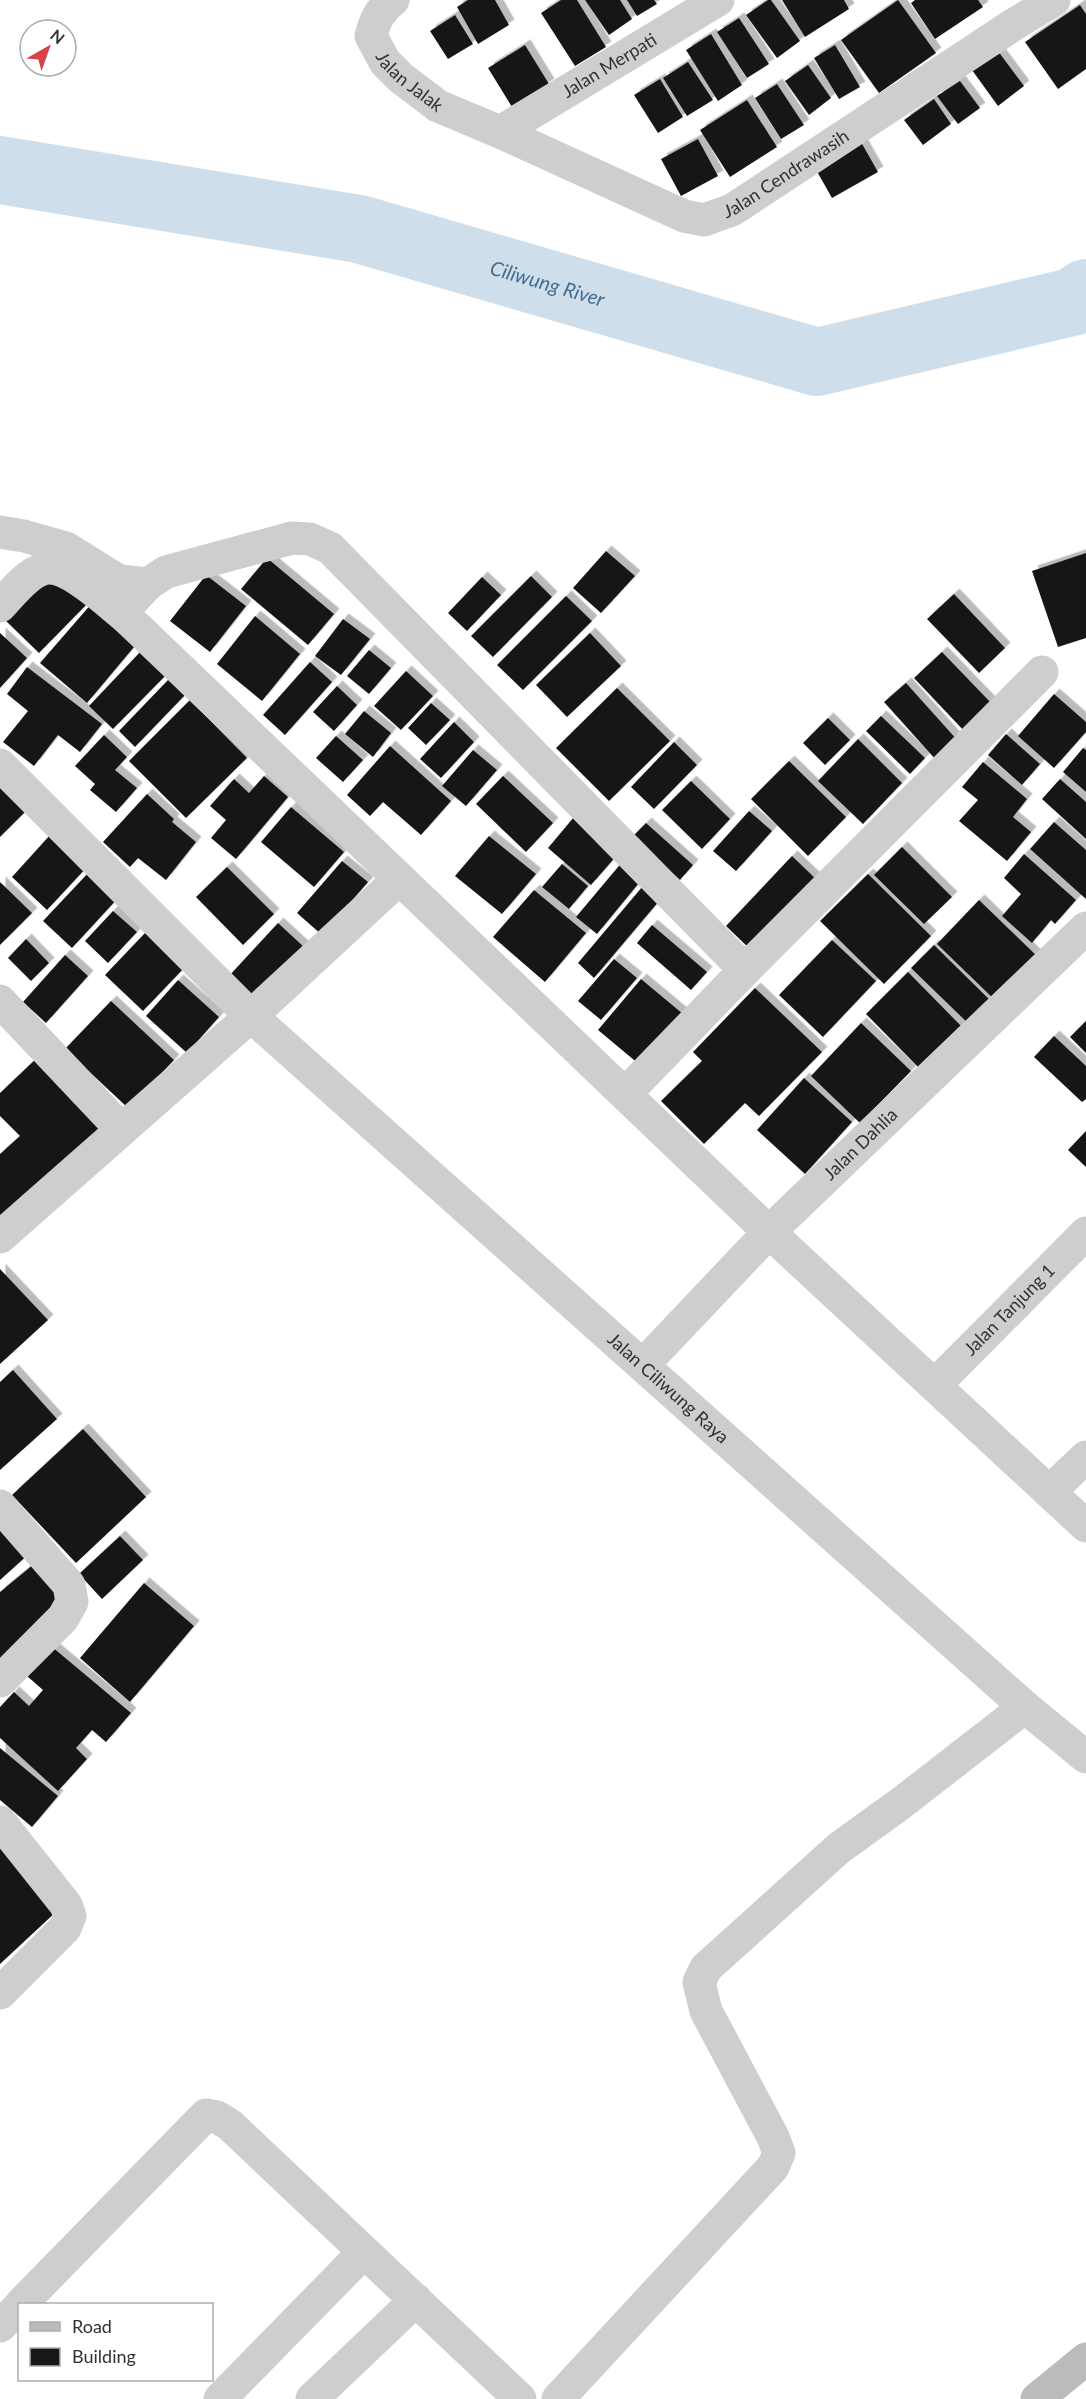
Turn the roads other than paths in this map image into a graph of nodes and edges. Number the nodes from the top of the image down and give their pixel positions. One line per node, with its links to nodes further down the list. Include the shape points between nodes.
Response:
1 (393, 0): 5 (street, Jalan Jalak, via 375,21 371,36 384,62 438,106)
2 (718, 0): 5 (street, Jalan Merpati)
3 (1054, 0): 4 (street, Jalan Cendrawasih)
4 (1006, 12): 5 (street, Jalan Cendrawasih, via 732,210 704,220 684,216)
5 (500, 132)
6 (0, 532): 7 (street, via 66,548 119,581)
7 (148, 584): 9 (street, via 127,606); 14 (street, via 166,572 291,538 310,539 330,548)
8 (0, 606): 9 (street, via 44,568 62,570)
9 (127, 618): 12 (street)
10 (1042, 672): 14 (street)
11 (0, 765): 16 (street, Jalan Ciliwung Raya)
12 (399, 879): 16 (street); 17 (street)
13 (1086, 928): 19 (street, Jalan Dahlia)
14 (745, 970): 17 (street)
15 (0, 1001): 18 (street)
16 (251, 1016): 18 (street); 22 (street, Jalan Ciliwung Raya)
17 (625, 1094): 19 (street)
18 (122, 1129): 21 (street)
19 (769, 1232): 22 (street, Jalan Dahlia); 23 (street)
20 (1086, 1233): 23 (street, Jalan Tanjung 1)
21 (0, 1237)
22 (643, 1365): 29 (street, Jalan Ciliwung Raya)
23 (935, 1385): 25 (street)
24 (1086, 1457): 25 (street)
25 (1049, 1492): 27 (street)
26 (0, 1506): 28 (street, via 69,1585 72,1602 63,1618)
27 (1086, 1526)
28 (0, 1681)
29 (1025, 1707): 30 (street, Jalan Ciliwung Raya); 42 (street, via 839,1848 705,1968 699,1982 706,2011 779,2153 773,2167)
30 (1083, 1748)
31 (0, 1822): 32 (street, via 66,1905 70,1916 65,1928)
32 (0, 1993)
33 (364, 2252): 34 (street); 35 (street, via 230,2125 217,2116 206,2115); 39 (street)
34 (416, 2300): 40 (street); 41 (street)
35 (22, 2303)
36 (18, 2307): 37 (street)
37 (0, 2326)
38 (1086, 2359): 43 (main road)
39 (220, 2399)
40 (312, 2399)
41 (520, 2399)
42 (558, 2399)
43 (1037, 2399)

